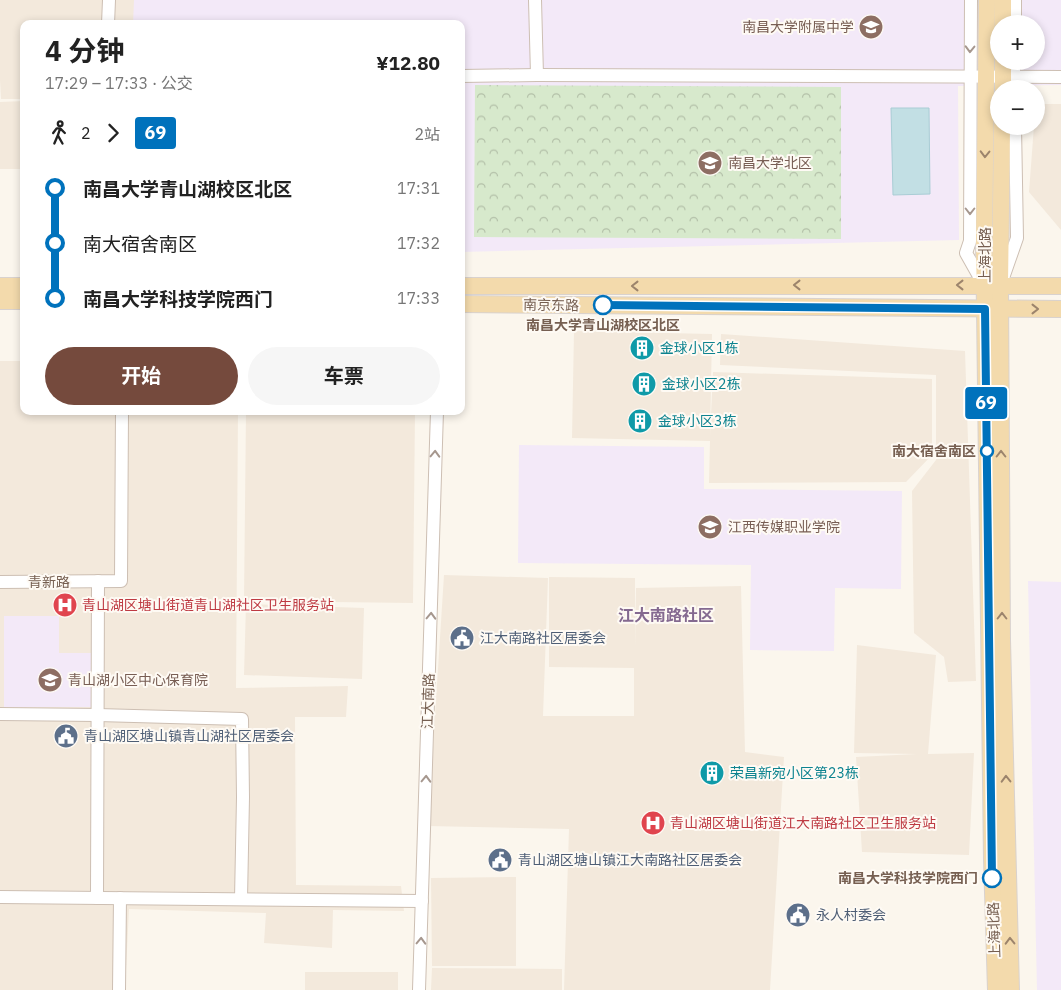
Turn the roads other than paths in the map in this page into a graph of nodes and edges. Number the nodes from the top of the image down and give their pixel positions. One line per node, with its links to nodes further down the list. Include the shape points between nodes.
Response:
1 (108, 0): 9 (street)
2 (536, 0): 10 (street)
3 (971, 0): 12 (street, one-way to 12)
4 (987, 0): 12 (main road, 上海北路)
5 (1004, 0): 7 (main road)
6 (1015, 0): 8 (street)
7 (1003, 15)
8 (1015, 15)
9 (108, 20)
10 (537, 75): 11 (street); 12 (street)
11 (465, 76)
12 (978, 76): 14 (street); 17 (main road, 上海北路, one-way to 17)
13 (1061, 77): 14 (street)
14 (1007, 78)
15 (1001, 135): 17 (main road, 上海北路)
16 (1015, 135): 17 (street, via 1017,238)
17 (993, 285): 20 (main road, 南京东路, one-way to 20); 21 (main road, 南京东路); 25 (main road, 上海北路)
18 (0, 286): 19 (main road)
19 (20, 286)
20 (465, 286)
21 (1061, 286)
22 (0, 300): 23 (main road)
23 (20, 301)
24 (465, 304): 25 (main road, 南京东路)
25 (993, 309): 26 (main road, 南京东路, one-way to 26); 40 (main road, 上海北路, via 992,860); 41 (main road, 上海北路, one-way to 25)
26 (1061, 309)
27 (122, 415): 29 (street, 青新路, via 121,581)
28 (437, 415): 37 (street, 江大南路, one-way to 28)
29 (98, 581): 30 (street, 青新路); 32 (street)
30 (0, 582)
31 (0, 714): 32 (street)
32 (98, 715): 34 (street); 36 (street, via 242,719)
33 (0, 897): 34 (street)
34 (97, 898): 35 (street)
35 (120, 898): 36 (street); 38 (street)
36 (241, 899): 37 (street)
37 (422, 901): 39 (street, 江大南路, one-way to 37)
38 (119, 990)
39 (419, 990)
40 (996, 990)
41 (1011, 990)

